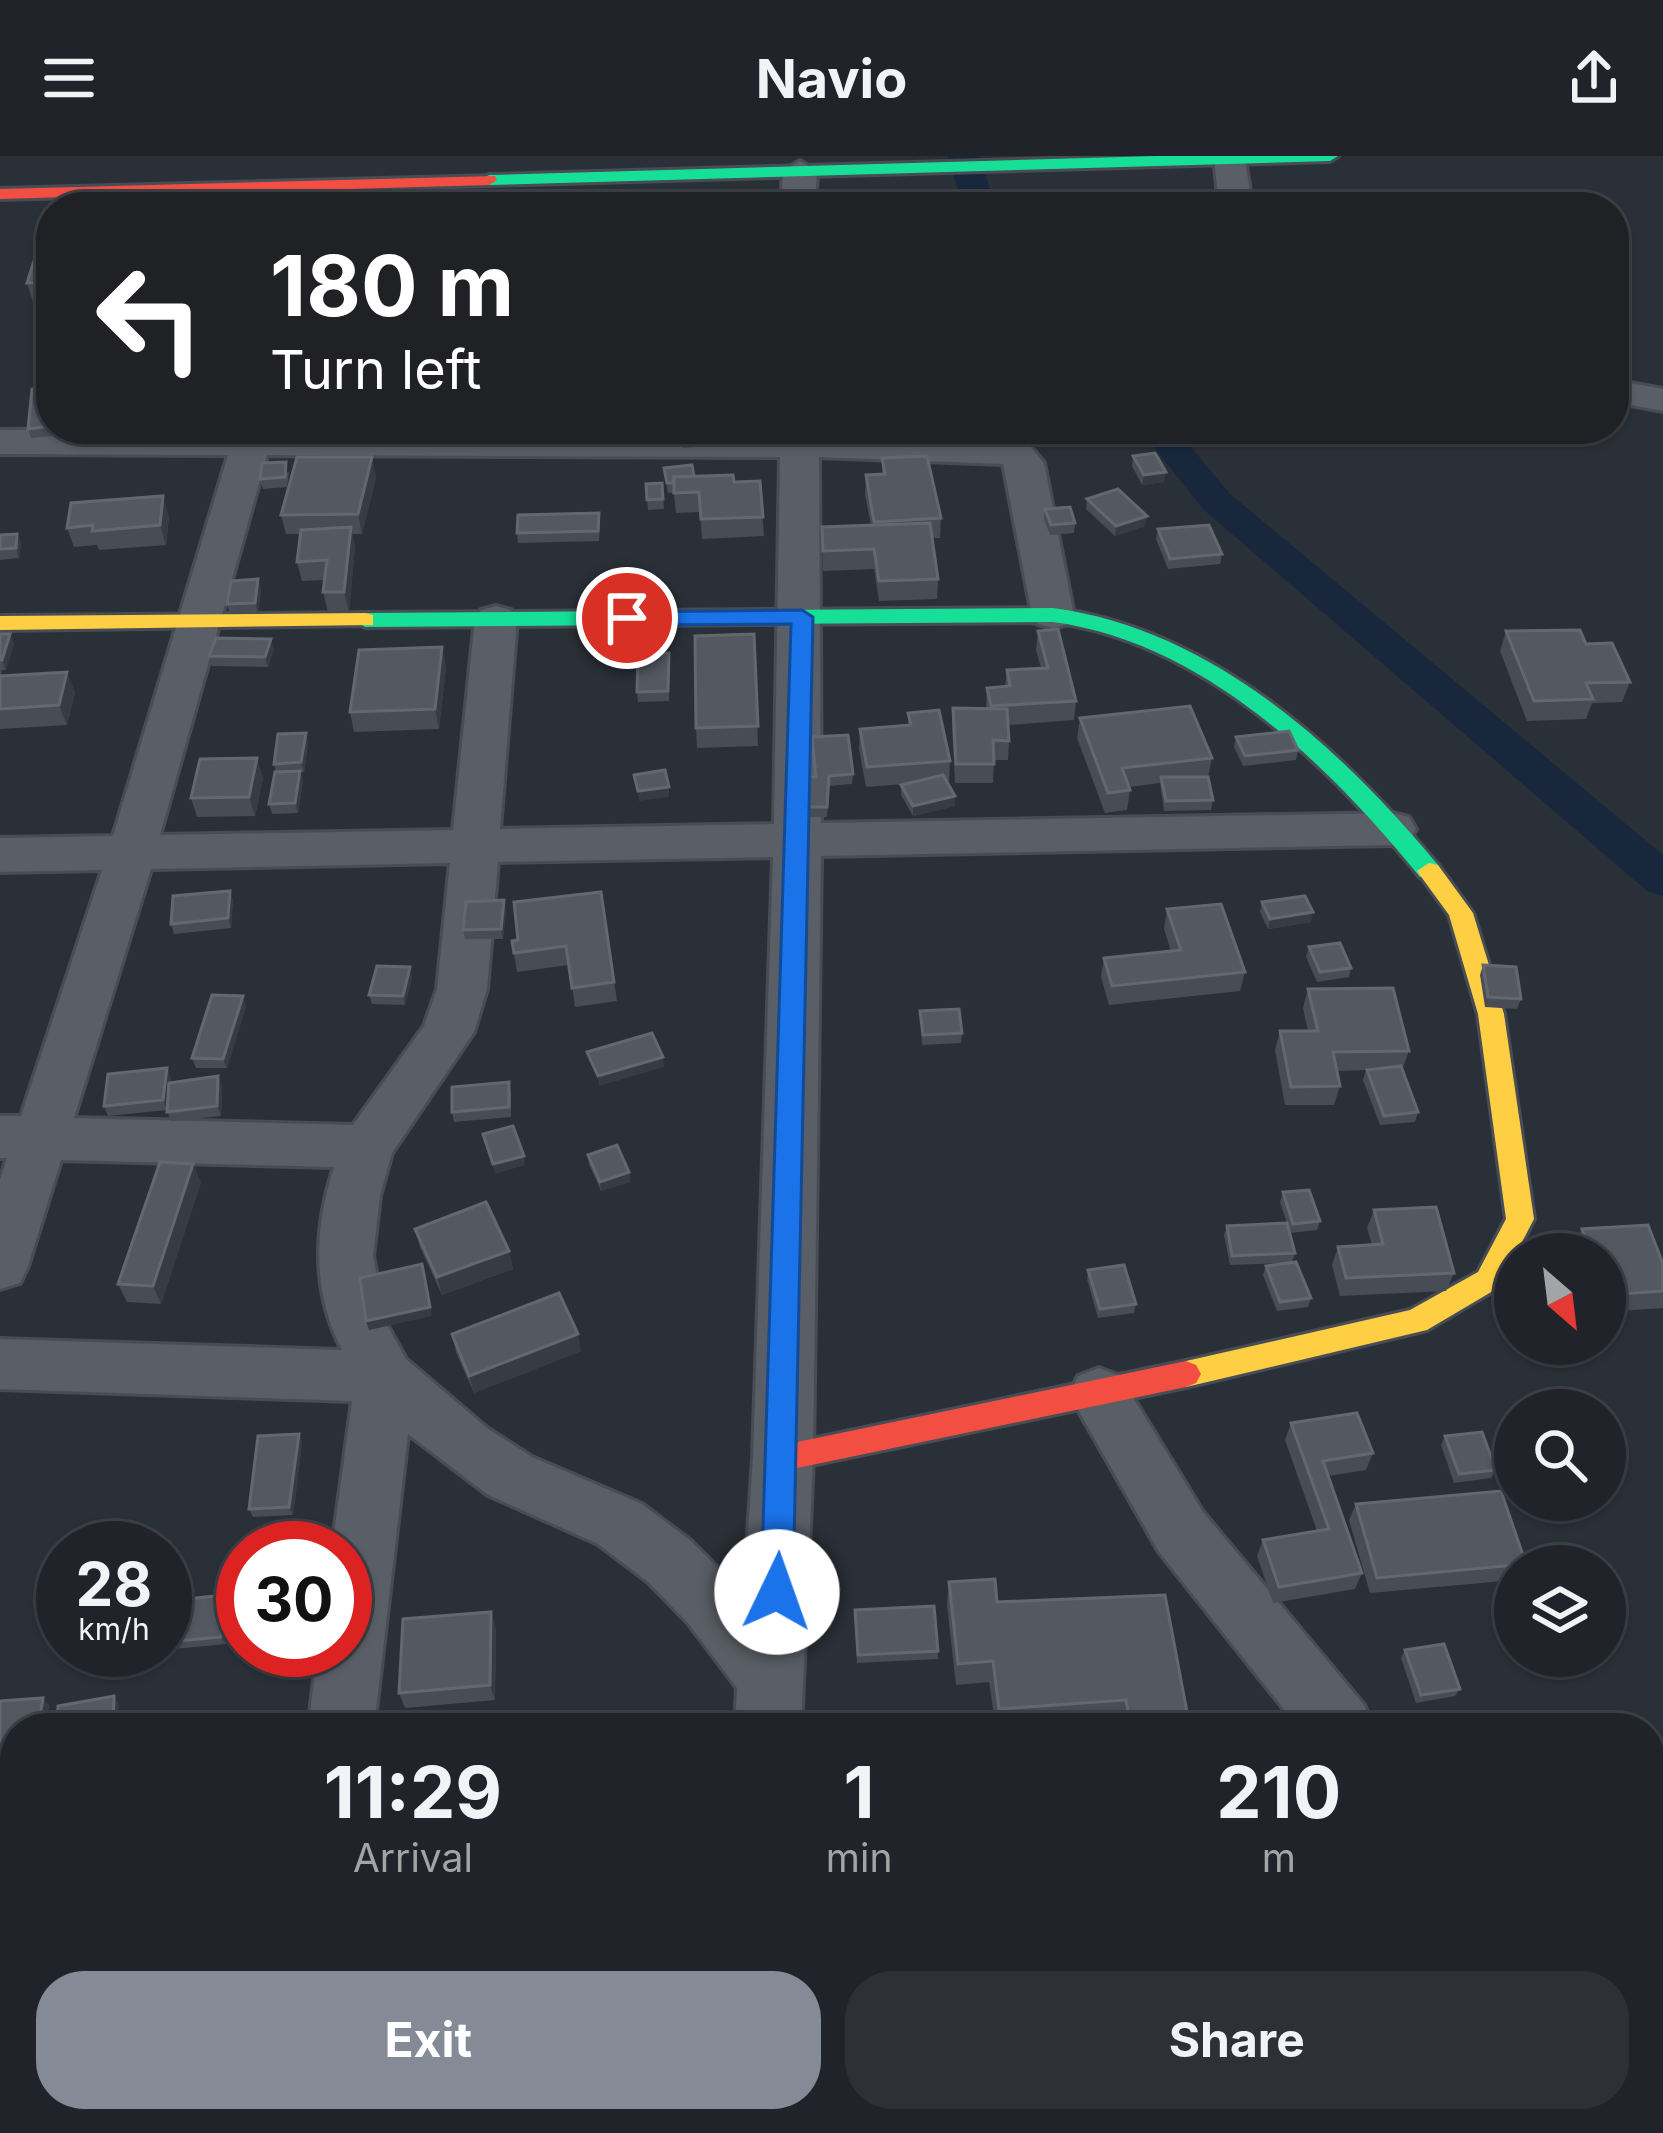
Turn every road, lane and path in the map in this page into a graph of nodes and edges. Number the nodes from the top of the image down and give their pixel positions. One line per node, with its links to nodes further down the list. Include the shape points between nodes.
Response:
1 (640, 156): 5 (street)
2 (1330, 156): 3 (street)
3 (1229, 159): 4 (street); 8 (street)
4 (800, 171): 6 (street); 7 (street)
5 (0, 177)
6 (380, 192)
7 (799, 192)
8 (1234, 192)
9 (0, 194): 10 (street)
10 (36, 194)
11 (1629, 394): 12 (street)
12 (1663, 400)
13 (36, 441): 14 (street)
14 (0, 442)
15 (250, 444): 21 (street)
16 (800, 444): 19 (street)
17 (990, 444): 18 (street, via 1024,463)
18 (1053, 615): 19 (street); 23 (street, via 1147,637 1201,668 1326,764)
19 (802, 617): 20 (street); 24 (street)
20 (496, 619): 21 (street); 25 (street)
21 (197, 621): 22 (street); 27 (street)
22 (0, 622)
23 (1393, 829): 24 (street); 33 (street, via 1461,913 1491,1014 1520,1219 1488,1280 1417,1322)
24 (798, 837): 25 (street); 34 (street)
25 (476, 847): 27 (street); 29 (street, via 462,989 448,1032)
26 (0, 855): 27 (street)
27 (130, 856): 28 (street)
28 (21, 1137): 29 (street); 30 (street)
29 (367, 1147): 32 (street, via 345,1256 358,1324)
30 (0, 1266)
31 (0, 1364): 32 (street)
32 (385, 1377): 35 (street, via 510,1476 620,1524 669,1561 711,1602); 36 (street)
33 (1099, 1394): 34 (street); 37 (street, via 1181,1532)
34 (783, 1458): 35 (street)
35 (770, 1704)
36 (343, 1713)
37 (1329, 1713)

